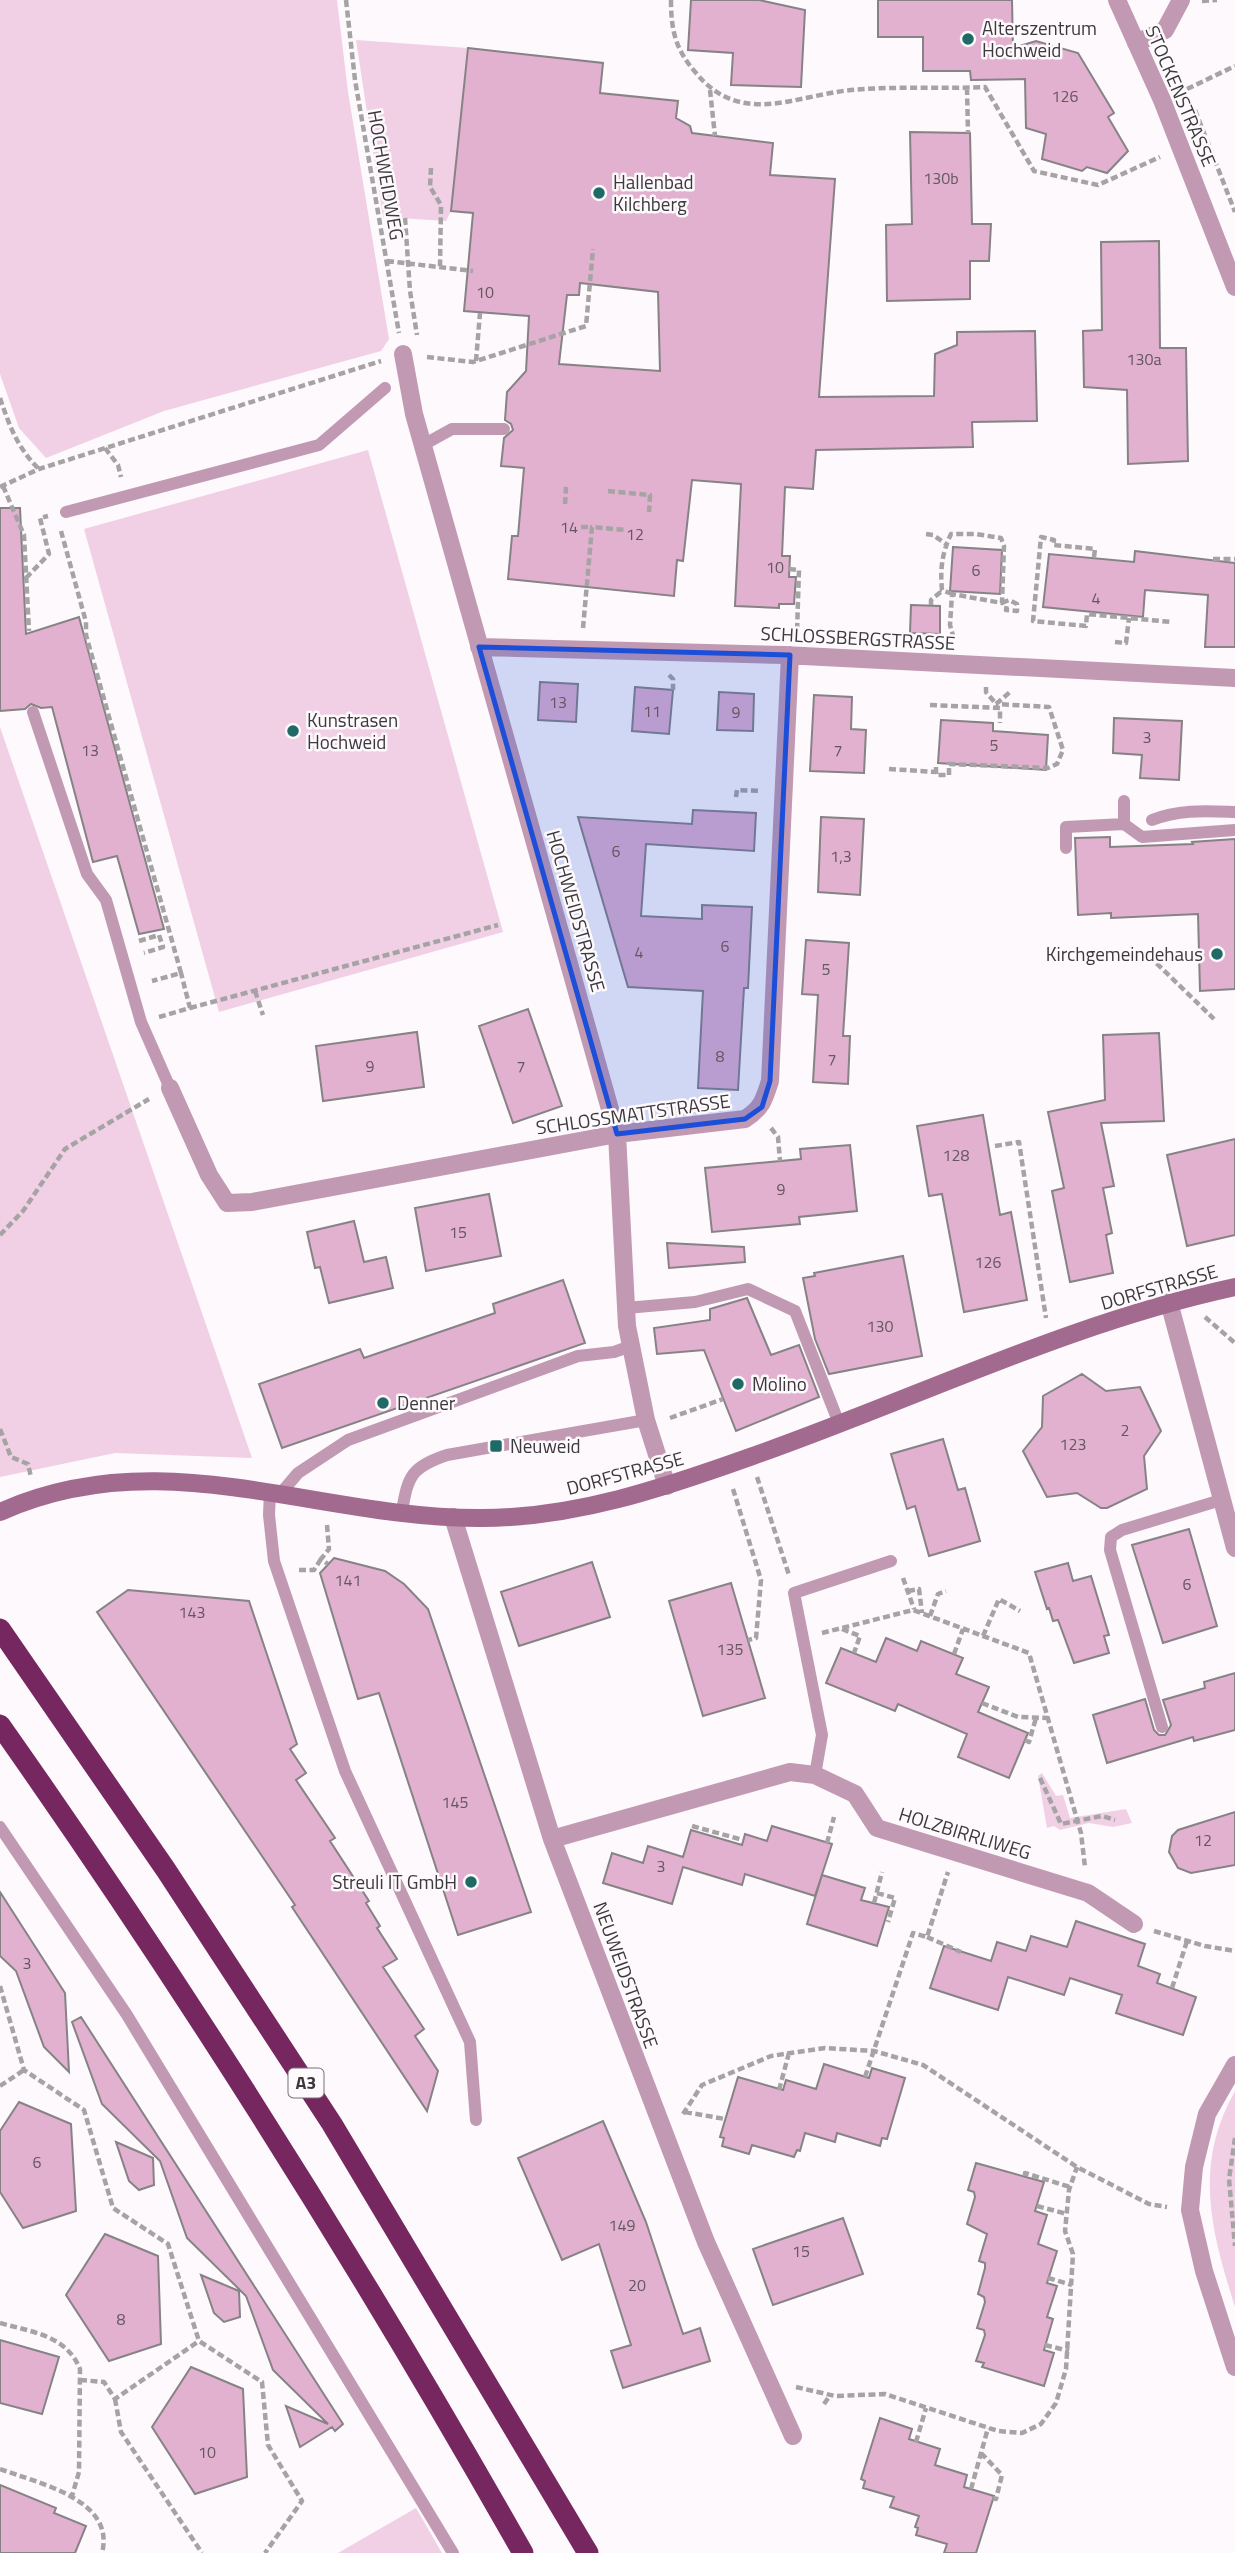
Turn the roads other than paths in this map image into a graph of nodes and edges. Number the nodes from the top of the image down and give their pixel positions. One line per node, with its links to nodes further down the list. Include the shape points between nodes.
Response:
1 (1117, 0): 3 (street, STOCKENSTRASSE)
2 (1181, 0): 3 (street, via 1165,30)
3 (1136, 43): 4 (street, STOCKENSTRASSE)
4 (1235, 287)
5 (403, 354): 8 (street, HOCHWEIDSTRASSE)
6 (385, 388): 9 (lane, via 319,445)
7 (504, 429): 8 (lane, via 452,429)
8 (423, 446): 10 (street, HOCHWEIDSTRASSE)
9 (66, 512)
10 (479, 647): 11 (street, SCHLOSSBERGSTRASSE); 21 (street, HOCHWEIDSTRASSE)
11 (790, 655): 12 (street, SCHLOSSBERGSTRASSE); 21 (street, SCHLOSSMATTSTRASSE, via 769,1081 762,1107 745,1119)
12 (1235, 678)
13 (33, 712): 20 (lane, via 87,874 106,900 141,1022)
14 (1124, 801): 17 (lane)
15 (1235, 812): 16 (lane, via 1191,811)
16 (1152, 820)
17 (1124, 824): 18 (lane, via 1142,837); 19 (lane, via 1066,827)
18 (1235, 830)
19 (1066, 848)
20 (170, 1088): 21 (street, SCHLOSSMATTSTRASSE, via 209,1175 227,1203)
21 (617, 1134): 24 (street, HOCHWEIDSTRASSE)
22 (1235, 1287): 23 (street, DORFSTRASSE)
23 (1169, 1302): 27 (street, DORFSTRASSE, via 1048,1343); 30 (street)
24 (626, 1308): 25 (street, HOCHWEIDSTRASSE); 27 (lane, via 695,1302 748,1289 794,1311)
25 (631, 1346): 26 (street, HOCHWEIDSTRASSE); 29 (lane, via 578,1356 348,1440)
26 (646, 1420): 28 (street, HOCHWEIDSTRASSE); 31 (lane, via 424,1463 411,1475)
27 (840, 1426): 28 (street, DORFSTRASSE)
28 (667, 1486): 33 (street, DORFSTRASSE, via 560,1511)
29 (276, 1492): 31 (street, DORFSTRASSE); 32 (street, DORFSTRASSE, via 136,1479 85,1485 29,1499); 44 (lane, via 269,1515 274,1561 345,1771 470,2042)
30 (1221, 1500): 34 (street); 38 (lane, via 1111,1537 1110,1550)
31 (402, 1511): 33 (street, DORFSTRASSE)
32 (0, 1512)
33 (453, 1517): 41 (street, NEUWEIDSTRASSE)
34 (1235, 1548)
35 (891, 1561): 39 (lane, via 794,1593 822,1735)
36 (0, 1629): 49 (highway, A3, via 332,2123)
37 (0, 1725): 48 (highway, via 321,2208)
38 (1162, 1727)
39 (815, 1775): 41 (street, HOLZBIRRLIWEG, via 790,1772); 42 (street, HOLZBIRRLIWEG, via 855,1794 877,1828 1088,1892)
40 (0, 1827): 47 (lane, via 127,2015)
41 (552, 1839): 46 (street, NEUWEIDSTRASSE, via 662,2132)
42 (1134, 1924)
43 (1235, 2065): 45 (street, via 1207,2115 1194,2167 1190,2210)
44 (476, 2120)
45 (1235, 2367)
46 (793, 2436)
47 (453, 2553)
48 (523, 2553)
49 (588, 2553)

